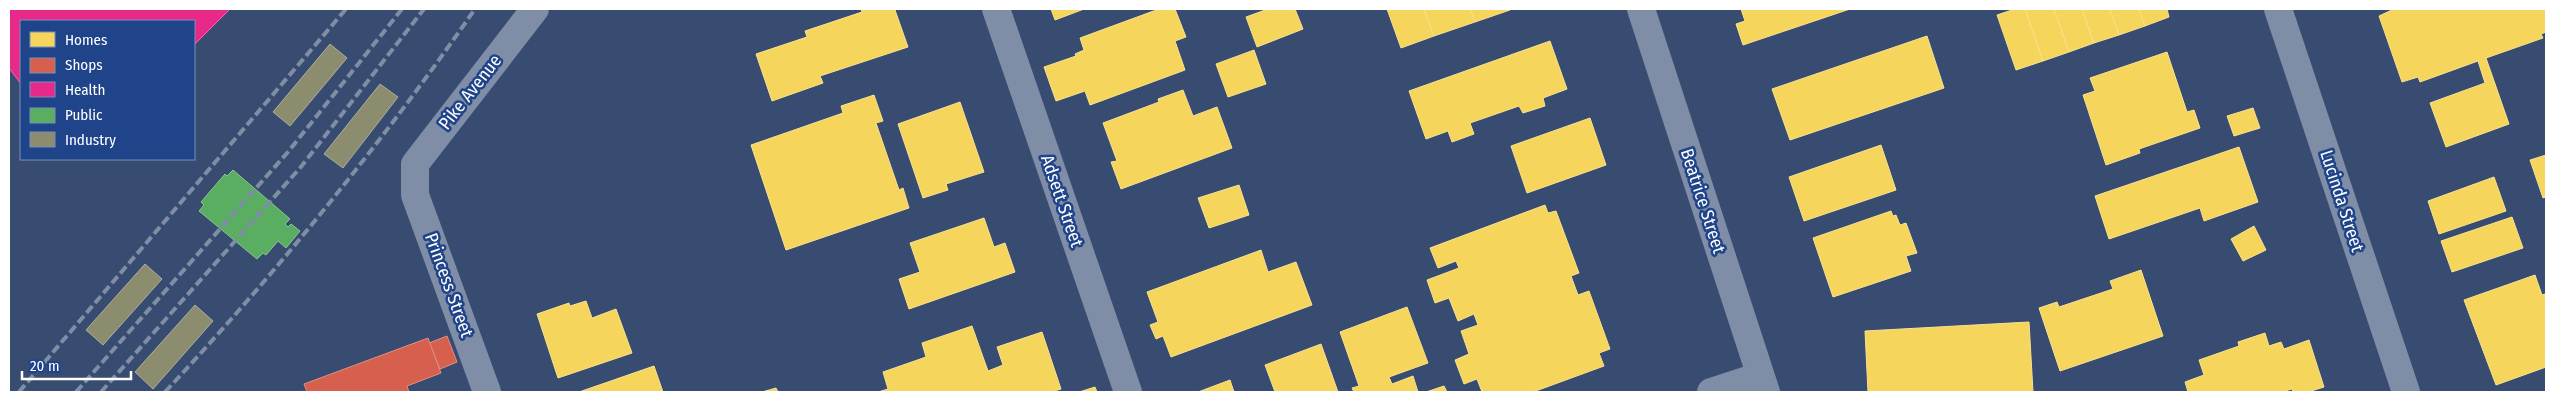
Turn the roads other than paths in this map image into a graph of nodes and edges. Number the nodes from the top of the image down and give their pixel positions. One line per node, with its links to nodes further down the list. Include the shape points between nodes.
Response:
1 (535, 9): 5 (street, Pike Avenue, via 415,164)
2 (996, 9): 8 (street, Adsett Street)
3 (1641, 9): 6 (street, Beatrice Street)
4 (2278, 9): 10 (street, Lucinda Street)
5 (414, 178): 7 (street, Princess Street, via 415,195)
6 (1763, 384): 9 (street)
7 (487, 392)
8 (1128, 392)
9 (1711, 392)
10 (2406, 392)

